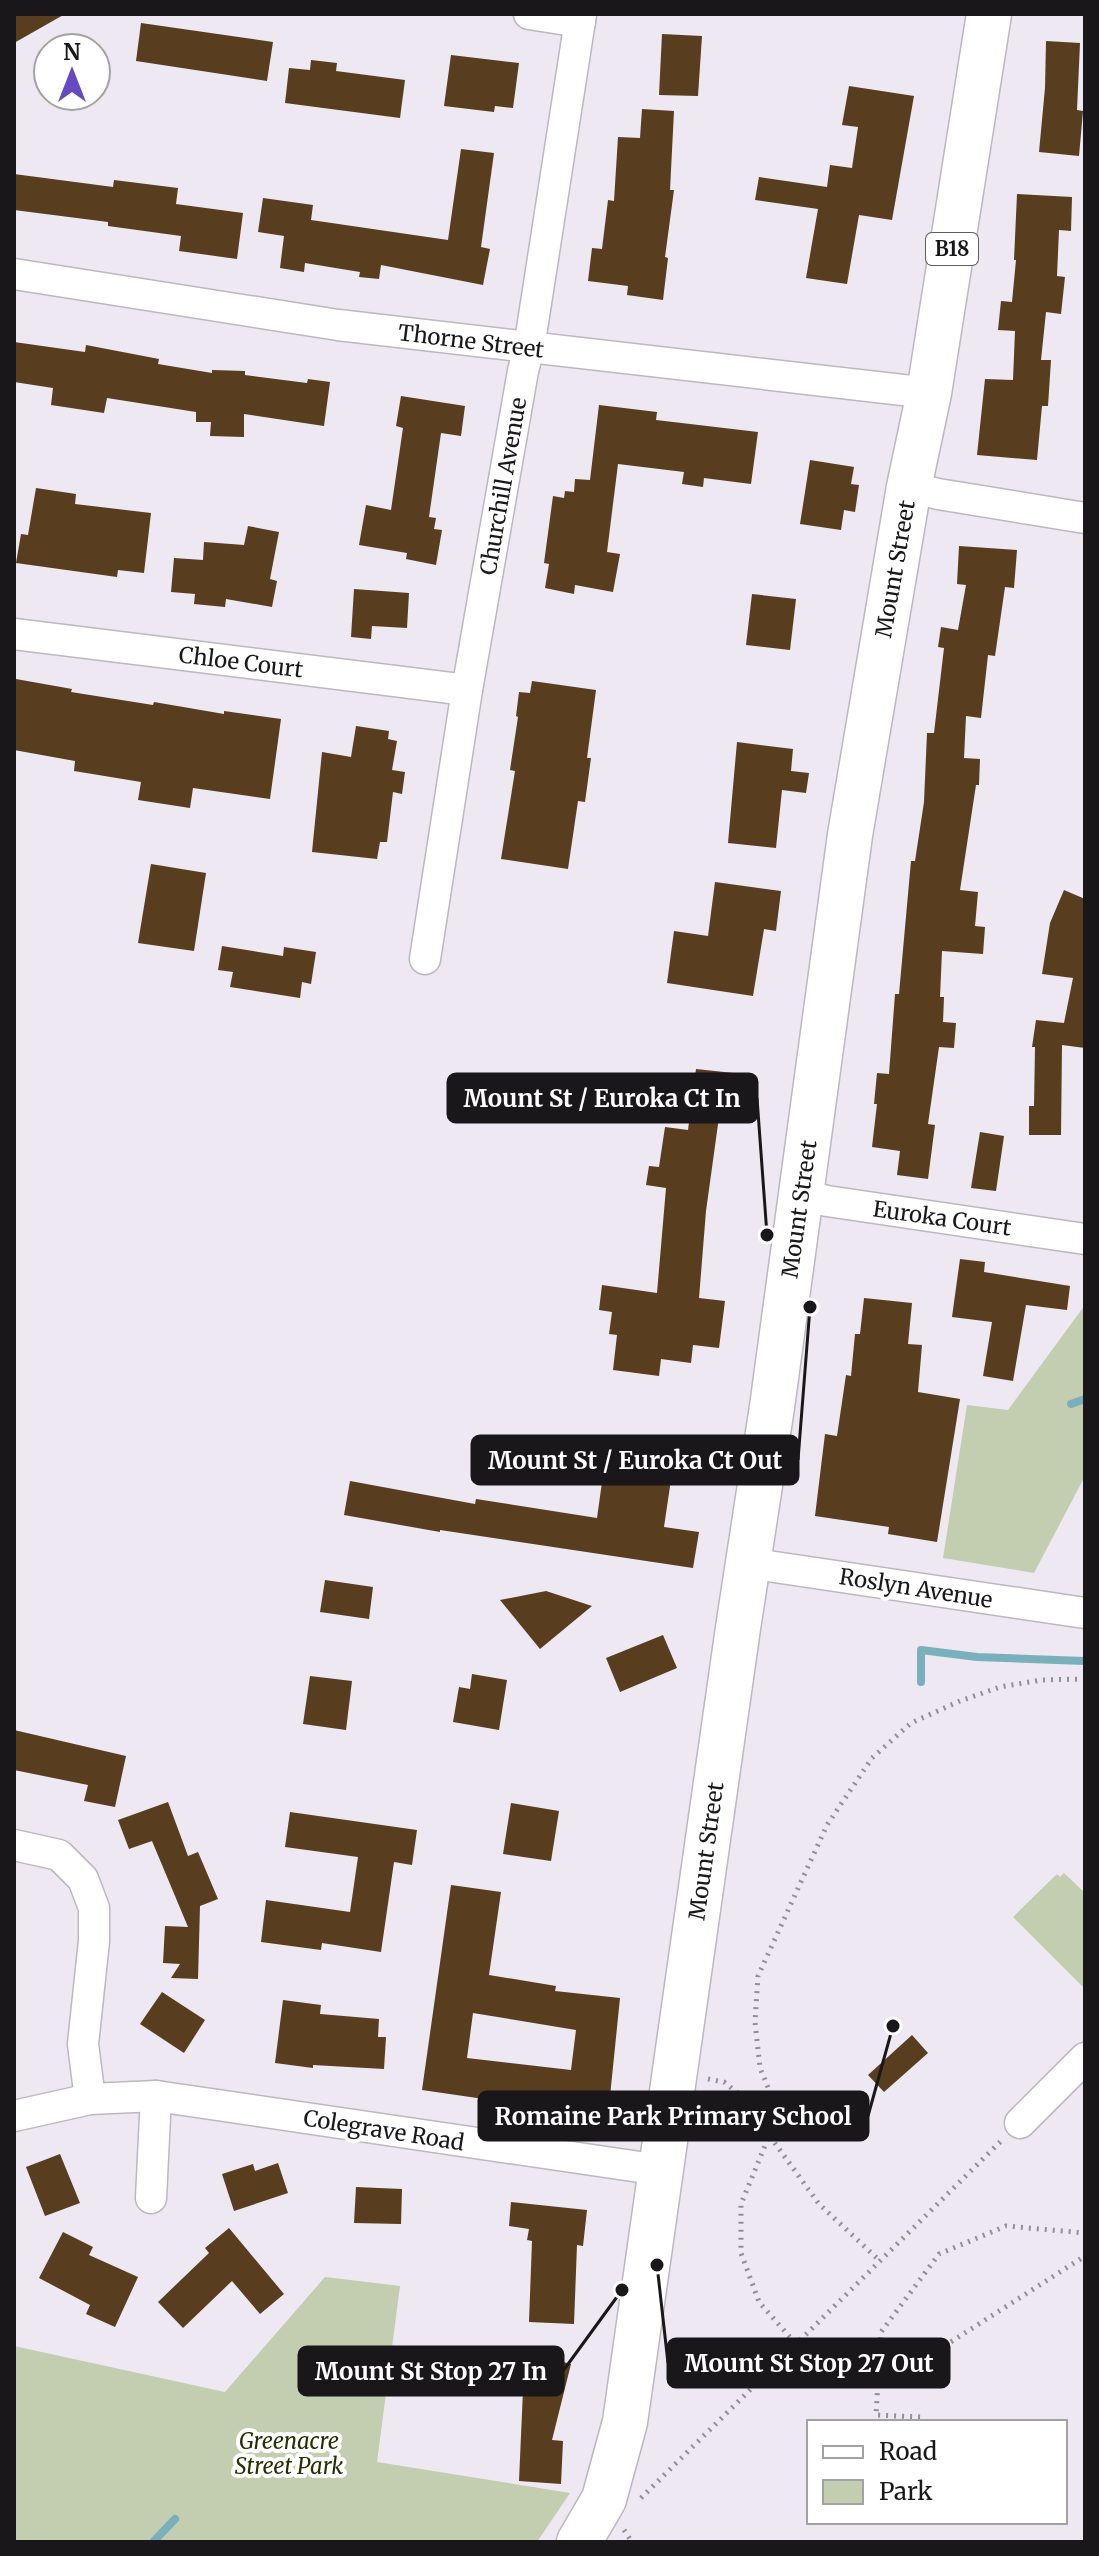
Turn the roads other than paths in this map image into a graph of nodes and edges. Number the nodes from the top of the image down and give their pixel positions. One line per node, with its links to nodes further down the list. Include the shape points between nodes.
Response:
1 (529, 14): 3 (street)
2 (989, 14): 6 (highway, Mount Street / B18)
3 (580, 18): 5 (street, Churchill Avenue)
4 (14, 274): 5 (street, Thorne Street, via 338,325)
5 (529, 348): 6 (street, Thorne Street); 10 (street, Churchill Avenue)
6 (929, 393): 7 (highway, Mount Street / B18)
7 (909, 487): 8 (street); 12 (highway, Mount Street / B18, via 850,835)
8 (1085, 518)
9 (14, 634): 10 (street, Chloe Court)
10 (467, 690): 11 (street, Churchill Avenue)
11 (425, 959)
12 (800, 1194): 13 (street, Euroka Court); 14 (highway, Mount Street / B18)
13 (1085, 1239)
14 (748, 1563): 15 (street, Roslyn Avenue); 22 (highway, Mount Street / B18)
15 (1085, 1613)
16 (14, 1845): 19 (street, via 59,1855 83,1879 94,1908 83,2044)
17 (1085, 2058): 21 (street)
18 (156, 2096): 19 (street, Colegrave Road); 22 (street, Colegrave Road); 23 (street)
19 (90, 2099): 20 (street, Colegrave Road)
20 (14, 2116)
21 (1020, 2123)
22 (660, 2170): 24 (highway, Mount Street / B18, via 625,2422 604,2499)
23 (151, 2198)
24 (579, 2542)

